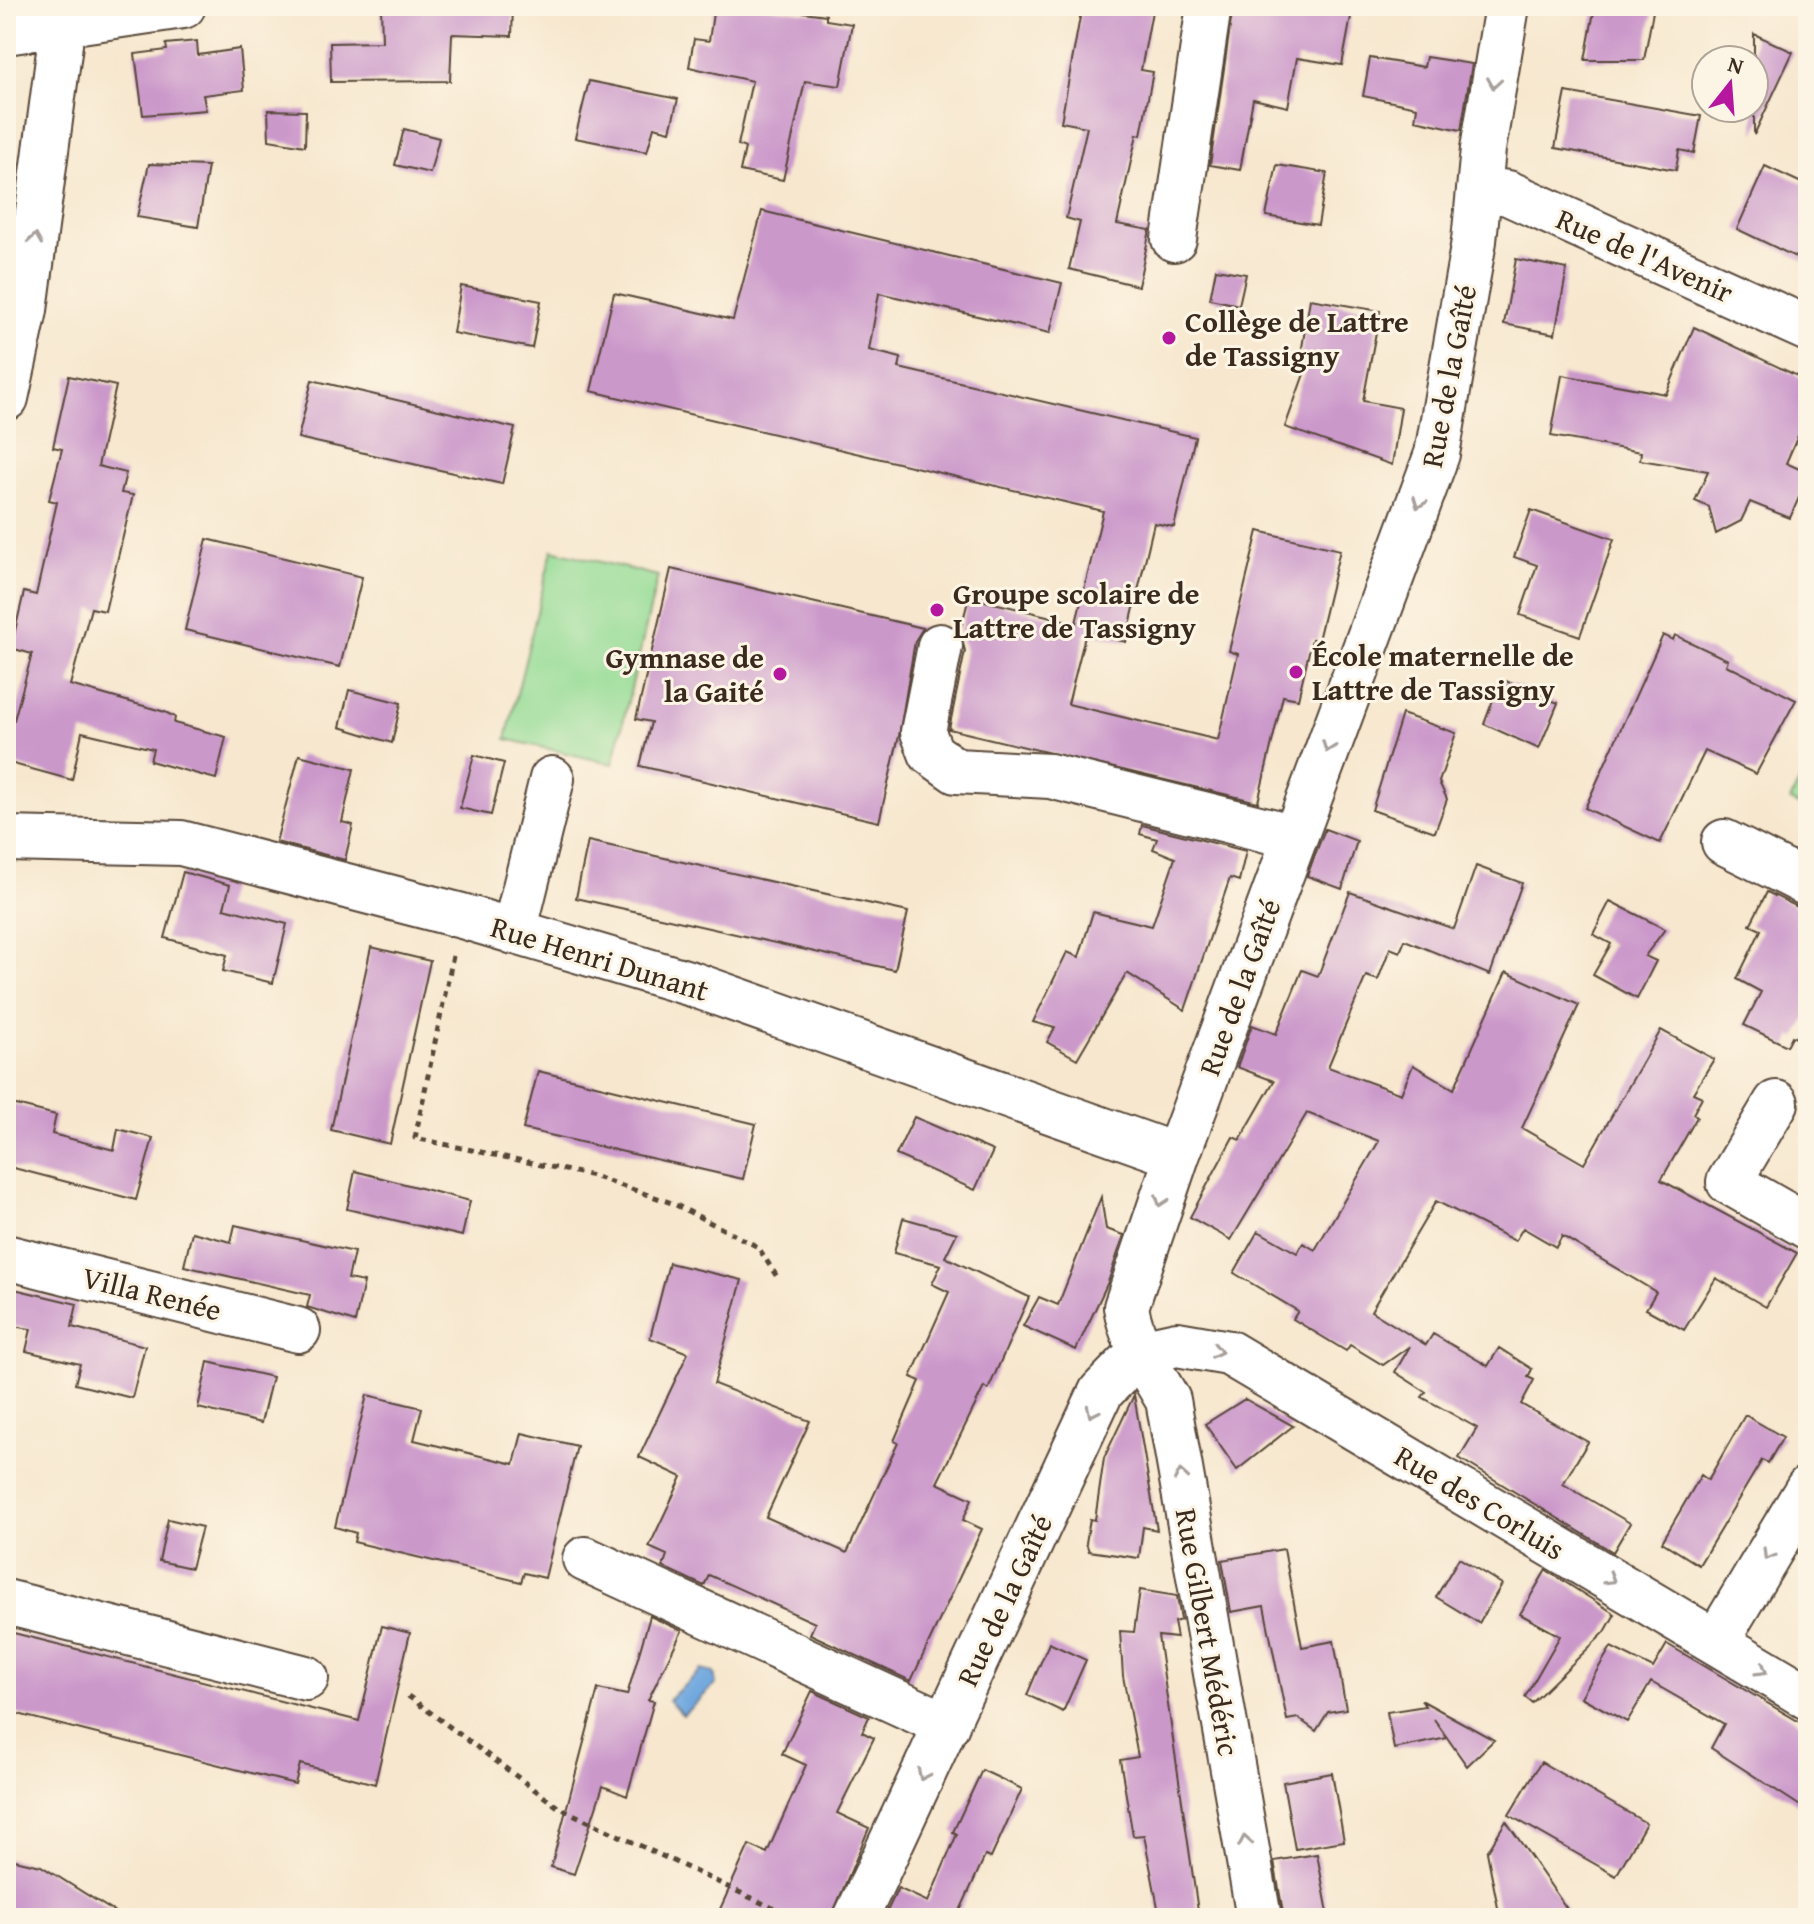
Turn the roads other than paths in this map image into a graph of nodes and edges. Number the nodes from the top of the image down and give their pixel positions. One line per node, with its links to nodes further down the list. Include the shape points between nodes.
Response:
1 (183, 6): 4 (street)
2 (1209, 6): 7 (street)
3 (1507, 6): 6 (street, Rue de la Gaîté, one-way to 6)
4 (64, 15): 5 (street); 9 (street, one-way to 4, via 41,313)
5 (6, 32)
6 (1480, 189): 8 (street, Rue de l'Avenir, via 1508,193); 12 (street, Rue de la Gaîté, one-way to 12, via 1437,454)
7 (1174, 239)
8 (1808, 329)
9 (6, 398)
10 (940, 646): 12 (street, via 923,732 931,753 956,771 1050,776)
11 (552, 779): 16 (street)
12 (1295, 837): 18 (street, Rue de la Gaîté)
13 (6, 839): 16 (street, Rue Henri Dunant, via 181,843)
14 (1724, 842): 15 (street)
15 (1808, 884)
16 (514, 932): 18 (street, Rue Henri Dunant, via 692,984)
17 (1776, 1103): 19 (street, via 1729,1182)
18 (1177, 1156): 22 (street, Rue de la Gaîté, one-way to 22, via 1126,1307)
19 (1808, 1227)
20 (6, 1257): 21 (street, Villa Renée)
21 (298, 1330)
22 (1140, 1352): 26 (street, Rue des Corluis, one-way to 26, via 1177,1344 1229,1353); 29 (street, Rue de la Gaîté, one-way to 29, via 1101,1392); 31 (street, Rue Gilbert Médéric, one-way to 22, via 1168,1400)
23 (1808, 1488): 26 (street, one-way to 26)
24 (585, 1559): 29 (street)
25 (6, 1602): 27 (street)
26 (1716, 1642): 28 (street, Rue des Corluis, one-way to 28)
27 (306, 1678)
28 (1808, 1697)
29 (947, 1725): 30 (street, Rue de la Gaîté, one-way to 30)
30 (856, 1918)
31 (1259, 1918)

